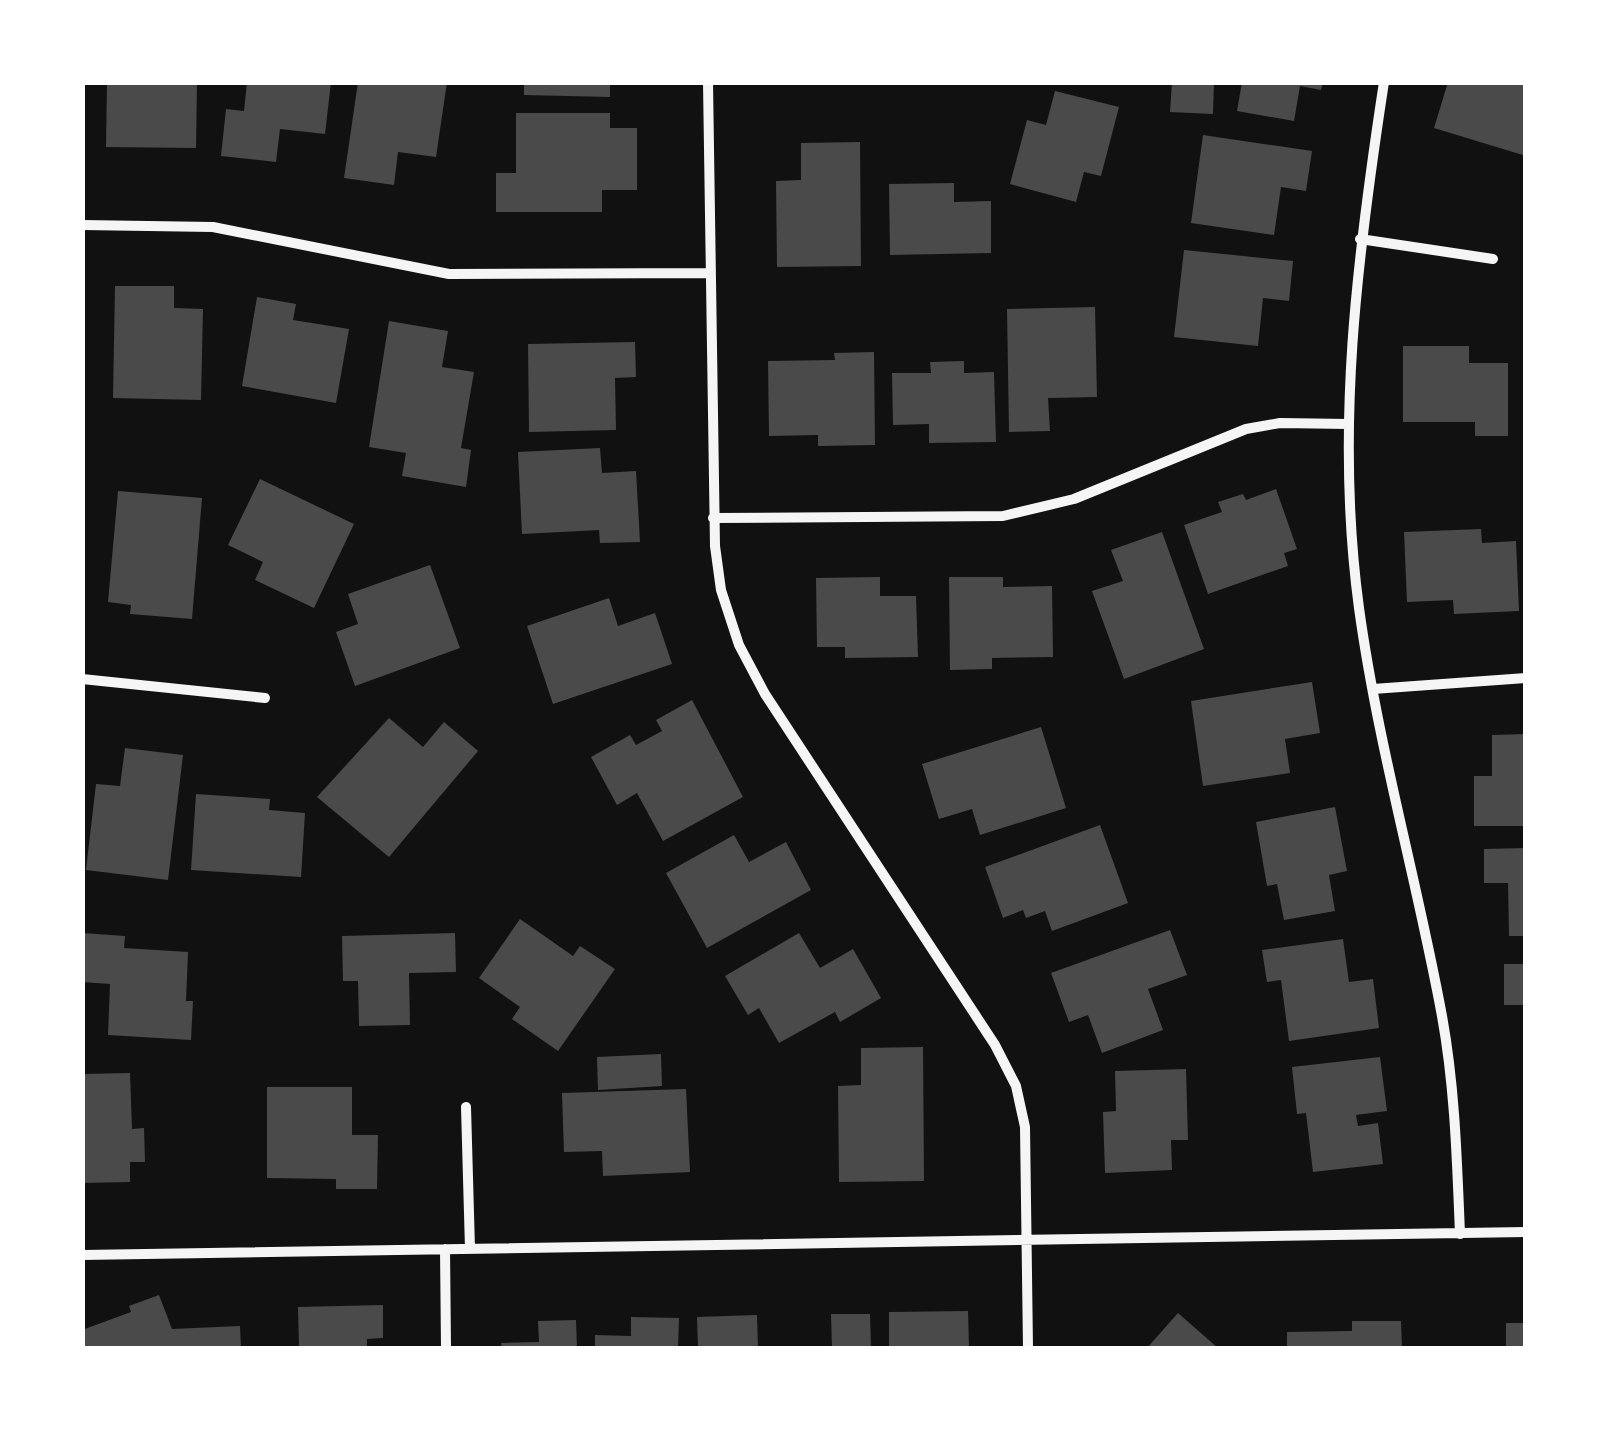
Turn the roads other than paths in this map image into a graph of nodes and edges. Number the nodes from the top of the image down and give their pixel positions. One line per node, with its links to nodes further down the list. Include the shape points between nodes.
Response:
1 (708, 82): 6 (street)
2 (1384, 82): 4 (street)
3 (82, 225): 6 (street, via 214,227 448,274)
4 (1360, 239): 5 (street); 7 (street)
5 (1493, 259)
6 (710, 273): 8 (street)
7 (1348, 424): 8 (street, via 1246,429 1074,499 1003,516); 11 (street, via 1359,607)
8 (713, 518): 16 (street, via 721,590 765,694 1016,1086 1029,1167)
9 (1526, 678): 11 (street)
10 (82, 679): 12 (street)
11 (1373, 689): 15 (street, via 1442,1018)
12 (265, 698)
13 (466, 1107): 18 (street)
14 (1526, 1232): 15 (street)
15 (1460, 1234): 16 (street)
16 (1028, 1241): 18 (street); 21 (street)
17 (445, 1249): 18 (street); 19 (street); 20 (street)
18 (470, 1249)
19 (82, 1254)
20 (446, 1348)
21 (1028, 1348)

